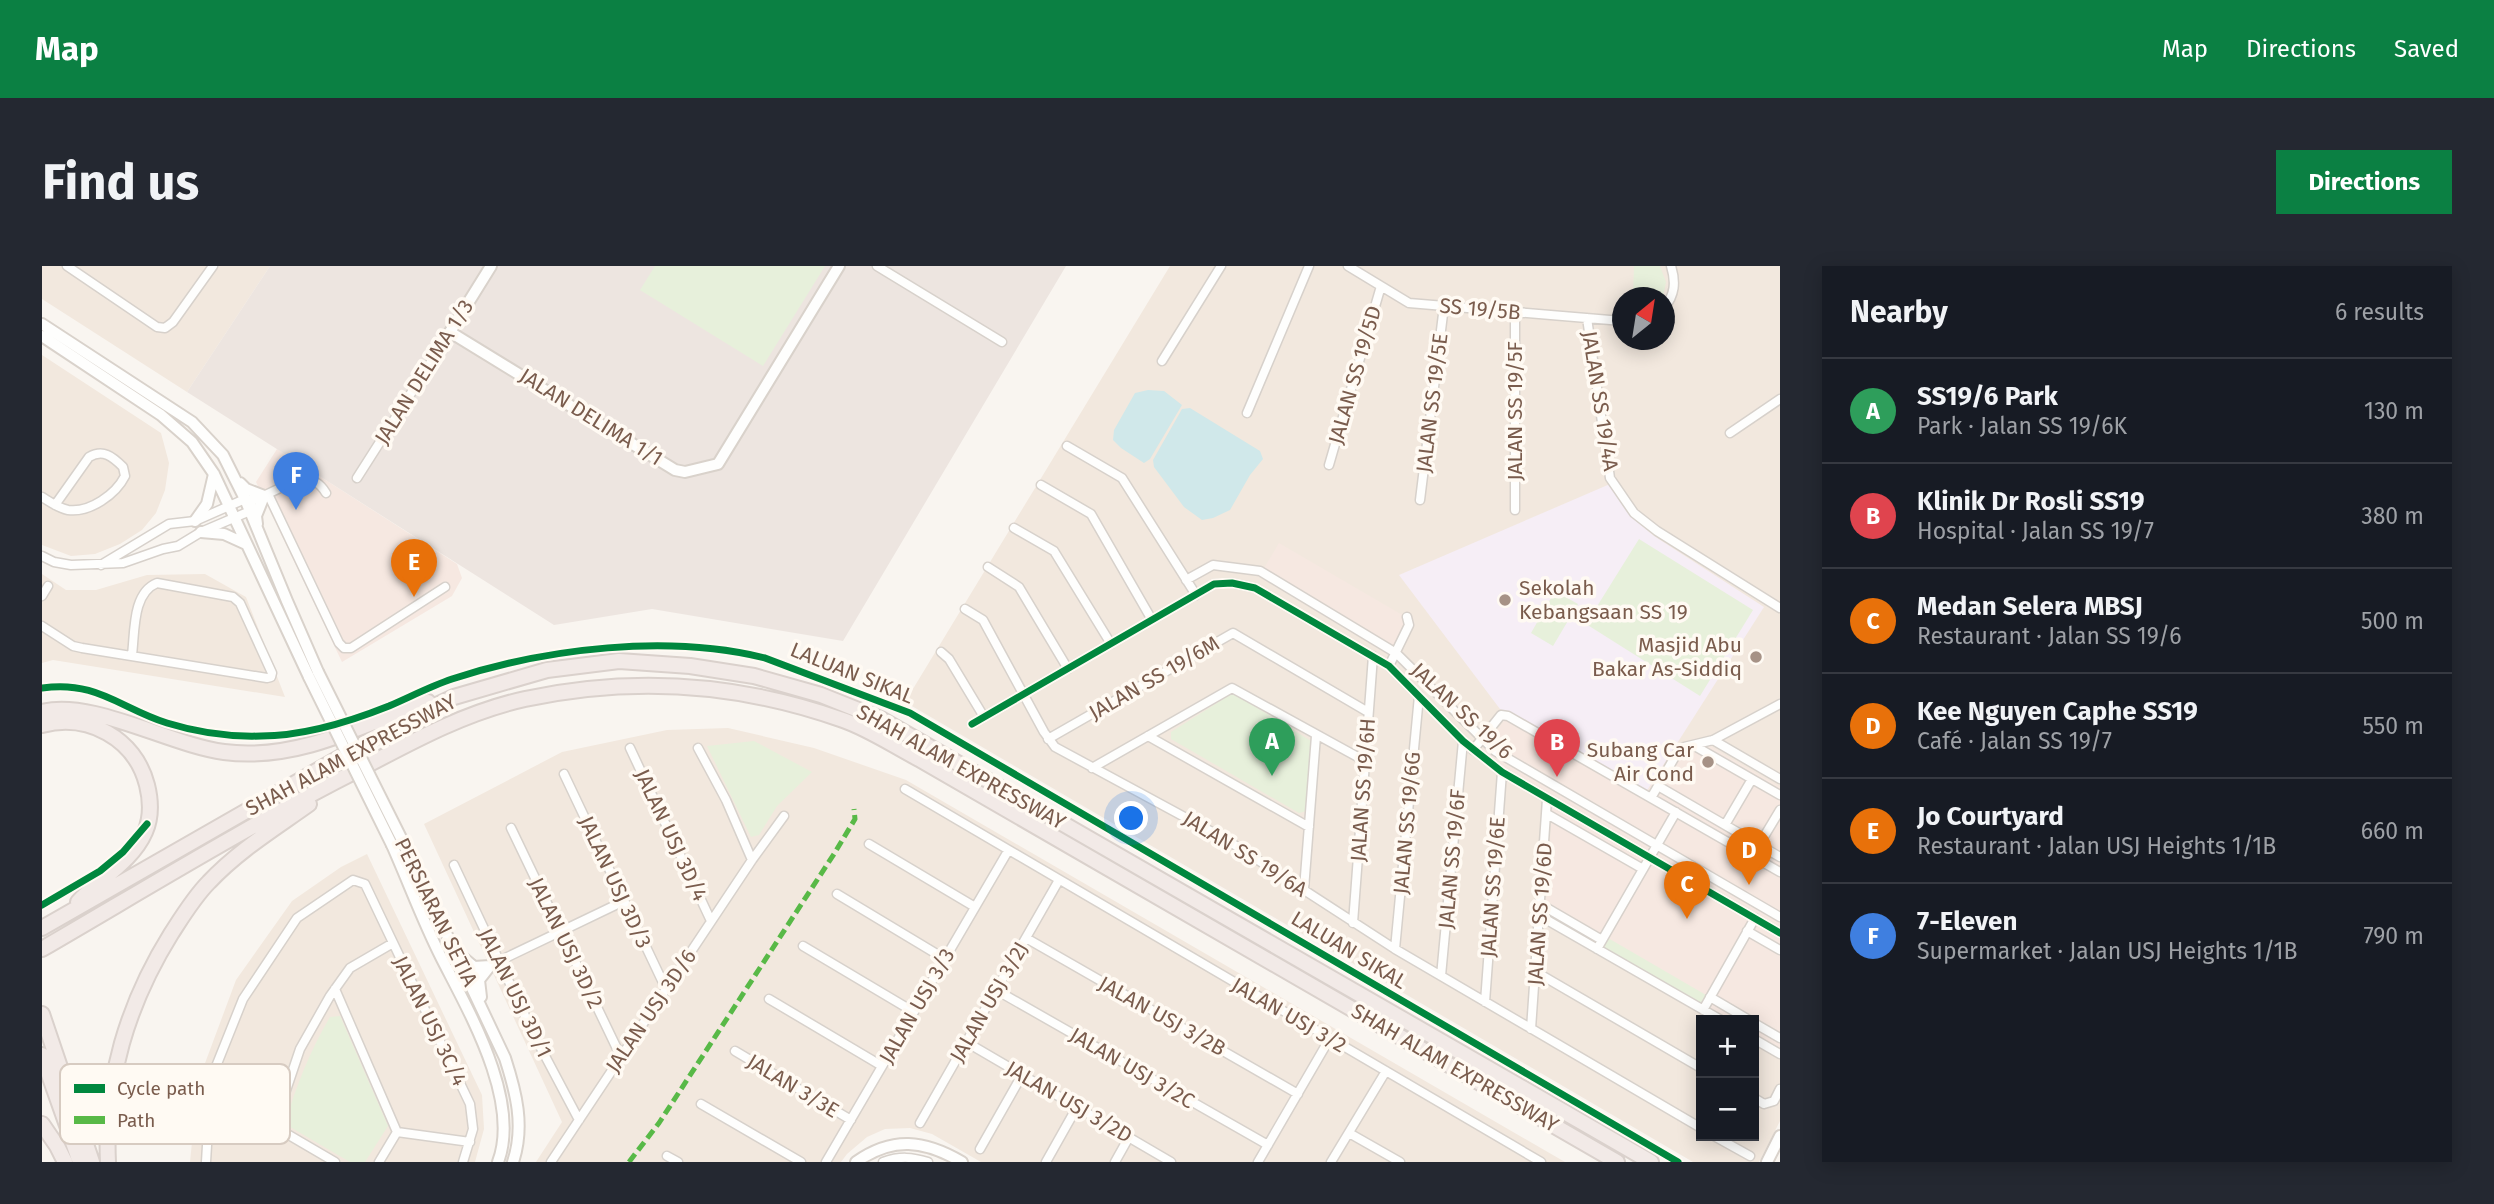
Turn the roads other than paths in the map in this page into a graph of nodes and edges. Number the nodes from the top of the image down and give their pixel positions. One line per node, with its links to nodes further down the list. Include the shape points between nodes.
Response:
1 (67, 266): 9 (street, via 165,328)
2 (491, 266): 17 (main road, JALAN DELIMA 1/3)
3 (839, 266): 17 (main road, JALAN DELIMA 1/1, via 718,464 685,472)
4 (877, 266): 19 (street)
5 (1221, 266): 20 (street)
6 (1309, 266): 22 (street)
7 (1348, 266): 10 (street, SS 19/5B)
8 (1671, 266): 11 (street)
9 (209, 268)
10 (1381, 286): 12 (street, SS 19/5B, via 1409,303); 25 (street, JALAN SS 19/5D)
11 (1674, 287)
12 (1444, 306): 13 (street, SS 19/5B); 33 (street, JALAN SS 19/5E)
13 (1515, 312): 14 (street, SS 19/5B); 36 (street, JALAN SS 19/5F)
14 (1587, 318): 15 (street, SS 19/5B); 53 (street, JALAN SS 19/4A, via 1610,478 1634,513 1657,531)
15 (1612, 320)
16 (42, 324): 28 (main road, via 192,422 223,455)
17 (450, 331): 27 (street, JALAN DELIMA 1/3)
18 (42, 336): 26 (main road, via 161,415 192,442)
19 (1002, 342)
20 (1163, 361)
21 (1780, 399): 23 (street)
22 (1247, 413)
23 (1730, 433)
24 (1068, 446): 47 (street, via 1122,478)
25 (1329, 465)
26 (214, 474): 35 (main road); 39 (main road, via 207,504)
27 (357, 478)
28 (235, 479): 32 (main road); 32 (main road)
29 (1041, 485): 55 (street, via 1091,514)
30 (326, 493): 32 (street, via 321,485 302,478)
31 (42, 497): 34 (street)
32 (258, 497): 35 (street); 37 (main road); 41 (main road); 49 (street, via 344,648 351,649)
33 (1420, 500)
34 (55, 505): 34 (street, via 80,509 112,495 125,476 123,467 105,453 96,453)
35 (229, 507): 38 (main road); 39 (street)
36 (1515, 510)
37 (250, 511): 38 (street); 41 (main road)
38 (234, 519): 42 (street); 43 (main road)
39 (195, 521): 45 (street, via 169,524)
40 (1014, 528): 57 (street, via 1054,551)
41 (257, 531): 64 (main road)
42 (201, 532): 43 (main road, via 224,534); 45 (street, via 178,546)
43 (246, 544): 64 (main road)
44 (42, 556): 45 (street, via 71,565)
45 (101, 565)
46 (988, 567): 63 (street, via 1019,587)
47 (1186, 580): 50 (street); 59 (street, via 1213,565 1260,571)
48 (48, 586): 51 (street)
49 (445, 587)
50 (1196, 594): 55 (street, JALAN SS 19/6); 61 (street, JALAN SS 19/6, via 1214,584 1255,588)
51 (42, 596)
52 (965, 608): 65 (street, JALAN SS 19/6A, via 983,620)
53 (1780, 608)
54 (1407, 617): 59 (street, via 1409,625)
55 (1152, 620): 57 (street, JALAN SS 19/6)
56 (42, 626): 60 (street, via 73,646)
57 (1111, 644): 63 (street, JALAN SS 19/6)
58 (941, 652): 71 (street)
59 (1396, 653): 62 (street); 77 (street)
60 (132, 655): 60 (street, via 140,596 156,583 224,594 240,603 272,673 267,678)
61 (1373, 656): 62 (street, JALAN SS 19/6); 70 (street, JALAN SS 19/6H)
62 (1388, 666): 66 (street, JALAN SS 19/6)
63 (1068, 669): 65 (street, JALAN SS 19/6)
64 (314, 674): 103 (main road, PERSIARAN SETIA, bridge)
65 (1025, 694): 71 (street, JALAN SS 19/6); 76 (street, JALAN SS 19/6A)
66 (1419, 696): 79 (street, JALAN SS 19/6); 137 (street, JALAN SS 19/6G)
67 (454, 697): 69 (highway, via 415,705 315,744 265,753 186,745 90,712); 120 (highway, SHAH ALAM EXPRESSWAY, via 330,762); 227 (highway, SHAH ALAM EXPRESSWAY, via 547,670 619,662 754,676 821,695 881,719 938,750)
68 (1780, 704): 78 (street)
69 (42, 712)
70 (1368, 712): 76 (street, JALAN SS 19/6M, via 1233,633); 84 (street, JALAN SS 19/6H)
71 (984, 717): 72 (street, JALAN SS 19/6)
72 (972, 724)
73 (42, 726): 120 (highway, via 78,722 108,731 130,750 143,771 151,804 145,832 130,855)
74 (1149, 736): 75 (street, via 1232,688); 85 (street); 101 (street)
75 (1316, 736): 84 (street); 101 (street)
76 (1048, 739): 85 (street, JALAN SS 19/6A)
77 (1483, 739): 83 (street); 94 (street, via 1501,715 1508,716); 105 (street, via 1495,751)
78 (1713, 740): 80 (street); 90 (street)
79 (1463, 741): 83 (street, JALAN SS 19/6); 142 (street, JALAN SS 19/6F)
80 (1693, 745): 89 (street); 91 (street, via 1681,748)
81 (630, 748): 124 (street, JALAN USJ 3D/4)
82 (698, 748): 110 (street)
83 (1473, 750): 86 (street, JALAN SS 19/6)
84 (1365, 761): 125 (street, JALAN SS 19/6H)
85 (1092, 768): 115 (street, JALAN SS 19/6A, via 1227,840)
86 (1502, 772): 95 (street, JALAN SS 19/6); 150 (street, JALAN SS 19/6E)
87 (350, 774): 135 (highway, SHAH ALAM EXPRESSWAY); 167 (highway, via 241,851 207,884 150,967); 226 (highway, SHAH ALAM EXPRESSWAY, via 456,720 524,699 606,686 674,684 759,695 845,720 919,758)
88 (564, 774): 117 (street, JALAN USJ 3D/3)
89 (1752, 779): 93 (street); 100 (street)
90 (1780, 779)
91 (1658, 786): 94 (street); 100 (street)
92 (905, 789): 107 (street)
93 (1780, 795)
94 (1651, 798): 97 (street)
95 (1547, 799): 98 (street, JALAN SS 19/6D); 108 (street, JALAN SS 19/6)
96 (1780, 810): 106 (street)
97 (1676, 812): 105 (street); 113 (street)
98 (1547, 814): 112 (street); 118 (street, JALAN SS 19/6D)
99 (784, 816): 110 (street, JALAN USJ 3D/6)
100 (1725, 825): 106 (street)
101 (1309, 827): 115 (street)
102 (511, 828): 128 (street, JALAN USJ 3D/2)
103 (397, 843): 136 (main road, PERSIARAN SETIA); 144 (main road, PERSIARAN SETIA)
104 (869, 844): 119 (street)
105 (1657, 845): 108 (street); 122 (street)
106 (1759, 845): 109 (street)
107 (1008, 850): 114 (street, JALAN USJ 3/2); 119 (street, JALAN USJ 3/3)
108 (1650, 858): 112 (street); 123 (street, JALAN SS 19/6)
109 (1780, 858)
110 (752, 860): 124 (street, JALAN USJ 3D/6)
111 (454, 864): 140 (street, JALAN USJ 3D/1)
112 (1643, 869): 131 (street)
113 (1780, 872)
114 (1059, 880): 130 (street, JALAN USJ 3/2J); 159 (street, JALAN USJ 3/2)
115 (1304, 890): 125 (street, JALAN SS 19/6A)
116 (837, 894): 139 (street)
117 (624, 901): 128 (street); 146 (street, JALAN USJ 3D/3)
118 (1540, 904): 121 (street, JALAN SS 19/6D); 131 (street)
119 (975, 907): 139 (street, JALAN USJ 3/3)
120 (68, 913): 126 (highway, SHAH ALAM EXPRESSWAY)
121 (1540, 916): 134 (street); 141 (street, JALAN SS 19/6D)
122 (1780, 917)
123 (1755, 919): 127 (street); 129 (street, JALAN SS 19/6)
124 (711, 921): 146 (street, JALAN USJ 3D/6)
125 (1353, 923): 137 (street, JALAN SS 19/6A)
126 (42, 928)
127 (1748, 931): 138 (street); 148 (street)
128 (561, 932): 140 (street); 166 (street, JALAN USJ 3D/2)
129 (1780, 933)
130 (1026, 938): 147 (street, JALAN USJ 3/2J); 176 (street, JALAN USJ 3/2B)
131 (1602, 940): 134 (street)
132 (393, 943): 145 (street, via 350,968); 168 (street, JALAN USJ 3C/4, via 365,884 353,880 297,918 243,999); 192 (street, JALAN USJ 3C/4, via 470,1104)
133 (803, 946): 153 (street)
134 (1597, 948): 151 (street)
135 (42, 949)
136 (455, 950): 140 (main road, via 474,967); 143 (main road, PERSIARAN SETIA)
137 (1395, 950): 142 (street, JALAN SS 19/6A)
138 (1780, 950)
139 (945, 959): 153 (street, JALAN USJ 3/3)
140 (495, 963): 143 (street); 152 (main road, via 479,980); 182 (street, JALAN USJ 3D/1)
141 (1536, 972): 158 (street, JALAN SS 19/6D); 169 (street)
142 (1441, 976): 150 (street, JALAN SS 19/6A)
143 (467, 977): 144 (street); 152 (main road, PERSIARAN SETIA)
144 (456, 984): 209 (main road, PERSIARAN SETIA, via 488,1056 502,1108)
145 (335, 989): 174 (street, via 300,1048); 186 (street)
146 (666, 989): 166 (street, JALAN USJ 3D/6)
147 (996, 990): 161 (street, JALAN USJ 3/2J); 197 (street, JALAN USJ 3/2C)
148 (1710, 997): 151 (street); 156 (street)
149 (769, 999): 170 (street)
150 (1485, 1002): 158 (street, JALAN SS 19/6A)
151 (1703, 1010): 155 (street)
152 (484, 1011): 210 (main road, PERSIARAN SETIA, via 516,1090 520,1127)
153 (914, 1012): 170 (street, JALAN USJ 3/3)
154 (42, 1014): 171 (highway)
155 (1712, 1015)
156 (1740, 1015)
157 (1759, 1026): 160 (street)
158 (1531, 1029): 185 (street, JALAN SS 19/6A)
159 (1329, 1038): 172 (street, JALAN USJ 3/2); 176 (street)
160 (1780, 1038)
161 (966, 1042): 173 (street, JALAN USJ 3/2D); 183 (street, JALAN USJ 3/2J)
162 (1759, 1042): 164 (street)
163 (735, 1051): 181 (street, JALAN 3/3E)
164 (1780, 1054)
165 (42, 1055): 179 (highway)
166 (621, 1057): 182 (street, JALAN USJ 3D/6)
167 (117, 1064)
168 (217, 1064)
169 (1696, 1065)
170 (882, 1066): 181 (street, JALAN USJ 3/3)
171 (60, 1067)
172 (1386, 1071): 187 (street); 225 (street, JALAN USJ 3/2)
173 (1022, 1075): 180 (street, JALAN USJ 3/2D); 198 (street)
174 (290, 1078)
175 (1780, 1090): 177 (street, via 1774,1101)
176 (1298, 1094): 197 (street)
177 (1759, 1101)
178 (701, 1104): 213 (street)
179 (60, 1106)
180 (1077, 1107): 190 (street, JALAN USJ 3/2D); 219 (street)
181 (851, 1120): 214 (street, JALAN USJ 3/3)
182 (579, 1121): 211 (street, JALAN USJ 3D/6)
183 (920, 1123)
184 (42, 1124): 201 (highway)
185 (1696, 1125)
186 (397, 1132): 192 (street); 207 (street)
187 (1349, 1133): 223 (street); 224 (street)
188 (290, 1135): 206 (street)
189 (1780, 1136): 228 (main road)
190 (1129, 1137): 220 (street); 221 (street, JALAN USJ 3/2D)
191 (1723, 1141): 200 (street)
192 (470, 1142): 208 (street, JALAN USJ 3C/4)
193 (74, 1144): 202 (highway)
194 (86, 1144): 203 (highway)
195 (107, 1144): 204 (highway)
196 (207, 1144): 205 (street)
197 (1268, 1145): 222 (street)
198 (980, 1149)
199 (667, 1156): 212 (street)
200 (1750, 1156)
201 (65, 1162)
202 (80, 1162)
203 (92, 1162)
204 (108, 1162)
205 (206, 1162)
206 (335, 1162)
207 (379, 1162)
208 (463, 1162)
209 (498, 1162)
210 (513, 1162)
211 (551, 1162)
212 (678, 1162)
213 (801, 1162)
214 (826, 1162)
215 (856, 1162): 218 (main road, via 895,1143 921,1144)
216 (883, 1162): 217 (street, via 912,1157)
217 (929, 1162)
218 (962, 1162)
219 (1046, 1162)
220 (1115, 1162)
221 (1171, 1162)
222 (1258, 1162)
223 (1331, 1162)
224 (1400, 1162)
225 (1541, 1162)
226 (1617, 1162)
227 (1651, 1162)
228 (1767, 1162)

